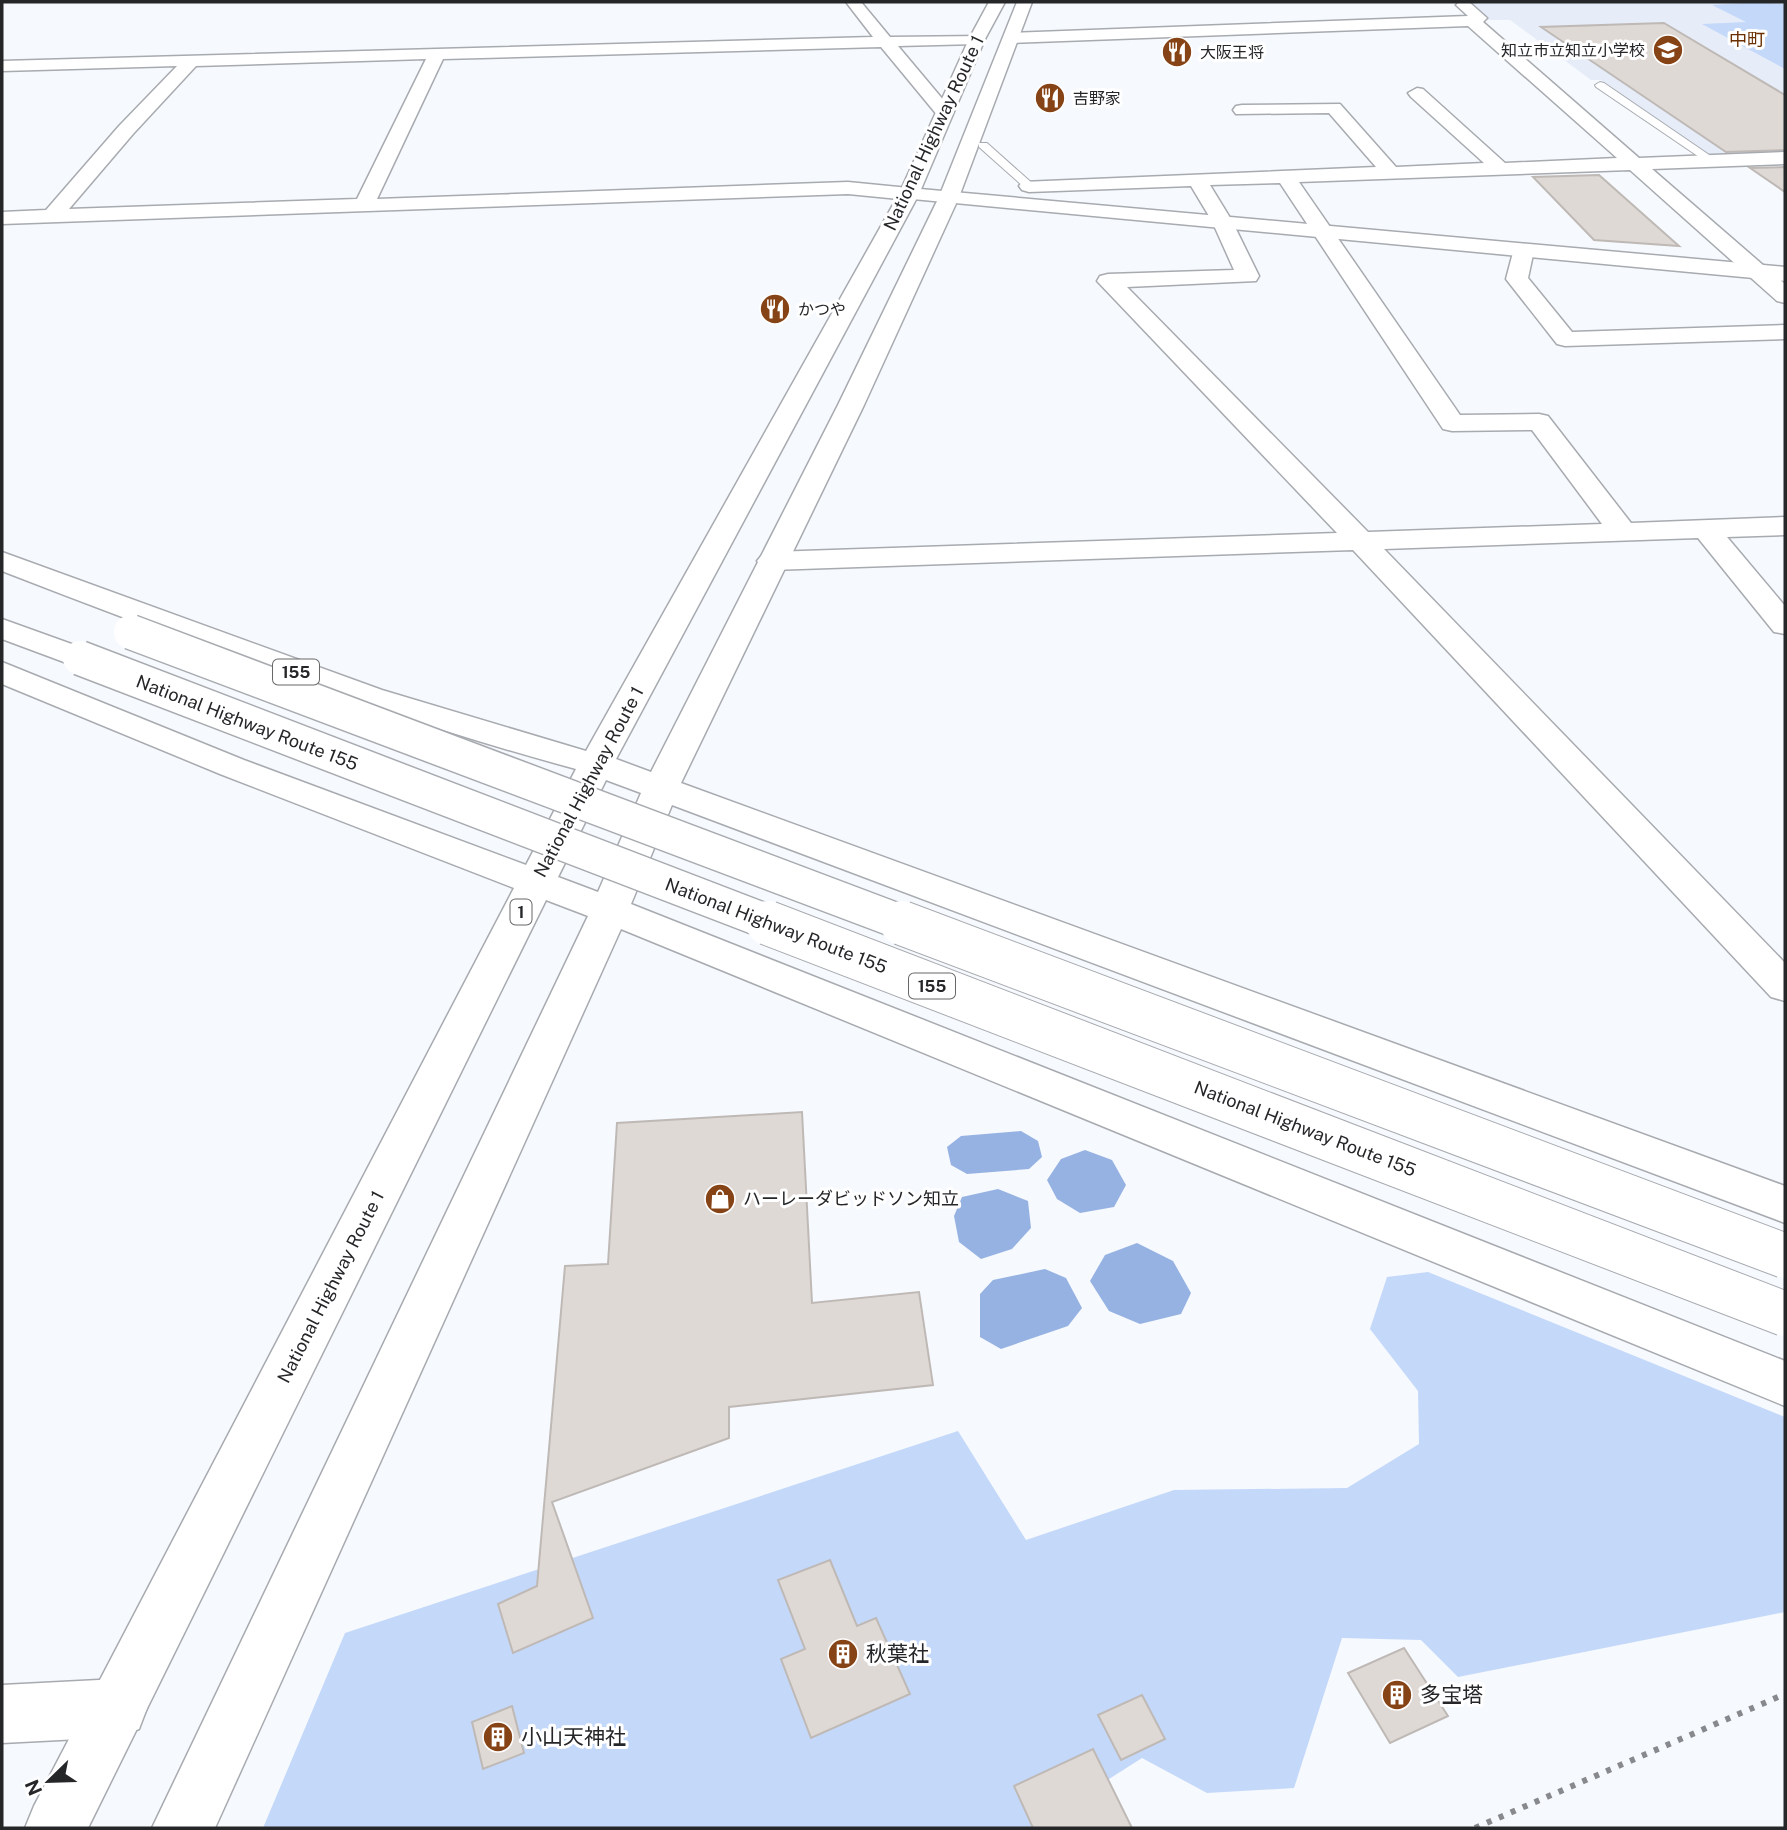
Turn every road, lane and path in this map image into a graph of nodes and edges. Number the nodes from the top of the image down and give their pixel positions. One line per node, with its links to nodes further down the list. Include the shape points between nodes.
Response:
1 (853, 2): 10 (main road)
2 (997, 2): 9 (main road, National Highway Route 1 / 1)
3 (1025, 2): 9 (main road, National Highway Route 1 / 1)
4 (1460, 2): 6 (main road, via 1479,18)
5 (1396, 9): 7 (main road)
6 (1472, 21): 7 (main road); 22 (main road)
7 (1411, 23): 8 (main road)
8 (1233, 29): 9 (main road); 11 (main road)
9 (994, 38): 10 (main road); 18 (main road, National Highway Route 1 / 1); 31 (main road, National Highway Route 1 / 1)
10 (886, 42): 12 (main road); 18 (main road)
11 (1252, 50)
12 (437, 54): 13 (main road); 32 (main road)
13 (191, 61): 14 (main road); 33 (main road)
14 (2, 66)
15 (1600, 85): 21 (lane)
16 (1417, 93): 25 (main road)
17 (1242, 110): 24 (main road, via 1334,108)
18 (944, 112): 30 (main road, National Highway Route 1 / 1)
19 (984, 145): 29 (lane)
20 (1785, 158): 21 (main road)
21 (1712, 161): 22 (main road)
22 (1637, 163): 25 (main road); 38 (main road)
23 (1071, 165): 28 (main road)
24 (1390, 172): 25 (main road); 26 (main road)
25 (1497, 175)
26 (1286, 177): 27 (main road); 36 (main road)
27 (1197, 180): 28 (main road); 35 (main road)
28 (1081, 184): 29 (main road)
29 (1029, 186)
30 (909, 194): 31 (main road); 32 (main road, via 848,188); 52 (main road, National Highway Route 1 / 1)
31 (949, 197): 35 (main road); 47 (main road, National Highway Route 1 / 1)
32 (365, 205): 33 (main road)
33 (52, 216): 34 (main road)
34 (2, 218)
35 (1222, 221): 36 (main road); 45 (main road, via 1248,276 1108,281)
36 (1323, 231): 37 (main road); 44 (main road, via 1452,424 1539,422)
37 (1522, 250): 38 (main road); 41 (main road, via 1517,279 1565,339)
38 (1759, 272): 39 (main road); 40 (main road)
39 (1785, 274)
40 (1785, 296)
41 (1785, 332)
42 (1785, 526): 43 (main road)
43 (1705, 528): 44 (main road); 49 (main road)
44 (1623, 532): 45 (main road)
45 (1361, 541): 47 (main road); 56 (main road)
46 (2, 561): 52 (main road, 155, via 296,672)
47 (772, 561): 53 (main road, National Highway Route 1 / 1)
48 (2, 584): 58 (main road, 155, bridge)
49 (1785, 625)
50 (2, 628): 59 (main road, National Highway Route 155 / 155, bridge)
51 (2, 672): 54 (main road, via 232,767)
52 (596, 764): 53 (main road, 155); 54 (main road, National Highway Route 1 / 1)
53 (660, 790): 55 (main road, National Highway Route 1 / 1); 57 (main road, 155)
54 (536, 883): 55 (main road); 62 (main road, National Highway Route 1 / 1)
55 (610, 910): 60 (main road); 65 (main road, National Highway Route 1 / 1)
56 (1785, 987)
57 (1785, 1205)
58 (1785, 1256)
59 (1785, 1314)
60 (1785, 1384)
61 (1785, 1694): 66 (path)
62 (118, 1708): 63 (main road); 64 (main road, National Highway Route 1 / 1)
63 (2, 1714)
64 (56, 1828)
65 (183, 1828)
66 (1475, 1828)

